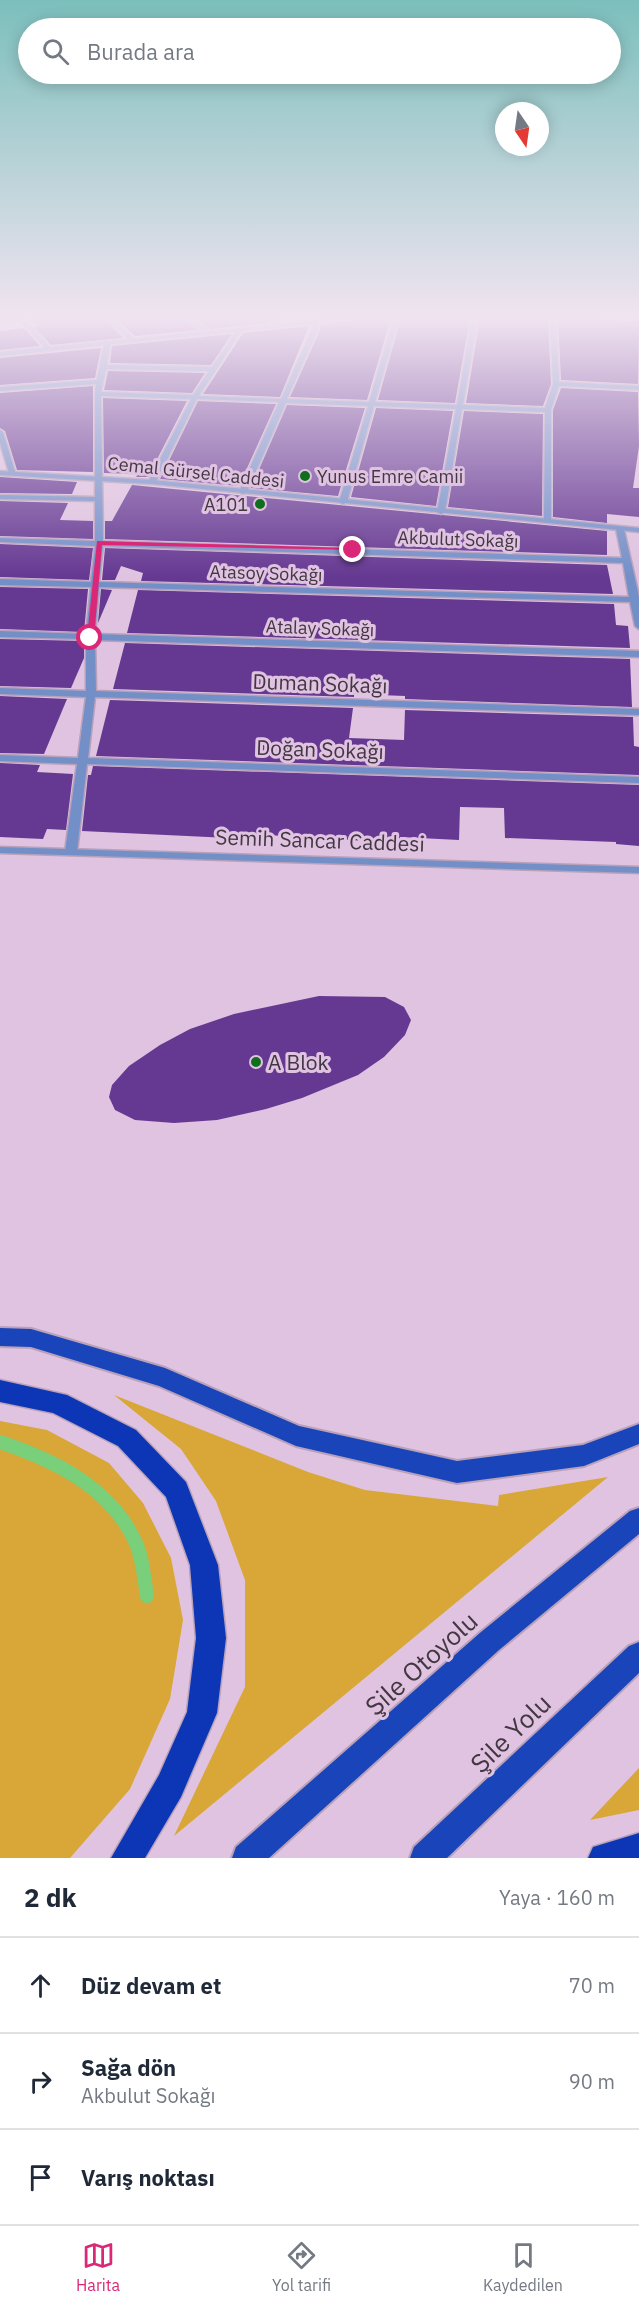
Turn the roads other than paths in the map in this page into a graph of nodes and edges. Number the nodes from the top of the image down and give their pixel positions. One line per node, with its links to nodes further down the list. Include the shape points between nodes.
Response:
1 (373, 404): 17 (street)
2 (98, 405): 12 (street)
3 (192, 405): 13 (street)
4 (281, 405): 14 (street)
5 (394, 405): 7 (street)
6 (550, 405): 8 (street)
7 (461, 407): 8 (street); 18 (street)
8 (548, 410): 19 (street)
9 (0, 432): 11 (street)
10 (0, 473): 11 (street, Cemal Gürsel Caddesi)
11 (13, 473): 12 (street, Cemal Gürsel Caddesi)
12 (97, 477): 13 (street, Cemal Gürsel Caddesi); 16 (street)
13 (152, 482): 14 (street, Cemal Gürsel Caddesi)
14 (243, 492): 17 (street, Cemal Gürsel Caddesi)
15 (0, 497): 16 (street)
16 (98, 499): 23 (street)
17 (343, 502): 18 (street, Cemal Gürsel Caddesi)
18 (441, 512): 19 (street, Cemal Gürsel Caddesi)
19 (548, 520): 20 (street, Cemal Gürsel Caddesi)
20 (620, 529): 21 (street, Cemal Gürsel Caddesi); 24 (street)
21 (639, 530)
22 (0, 540): 23 (street, Akbulut Sokağı)
23 (99, 543): 24 (street, Akbulut Sokağı); 26 (street)
24 (627, 561): 27 (street)
25 (0, 582): 26 (street, Atasoy Sokağı)
26 (97, 585): 27 (street, Atasoy Sokağı); 30 (street)
27 (637, 600): 28 (street)
28 (639, 626)
29 (0, 634): 30 (street, Atalay Sokağı)
30 (90, 638): 31 (street, Atalay Sokağı); 33 (street)
31 (639, 654)
32 (0, 691): 33 (street, Duman Sokağı)
33 (91, 693): 34 (street, Duman Sokağı); 36 (street)
34 (639, 712)
35 (0, 758): 36 (street, Doğan Sokağı)
36 (82, 760): 37 (street, Doğan Sokağı); 39 (street)
37 (639, 780)
38 (0, 850): 39 (street, Semih Sancar Caddesi)
39 (71, 852): 40 (street, Semih Sancar Caddesi)
40 (639, 870)
41 (0, 1337): 43 (highway, via 31,1338 165,1378 296,1436 457,1472 584,1455)
42 (0, 1391): 47 (highway, via 58,1403 127,1438 177,1490 204,1565 211,1638 202,1713 170,1786)
43 (639, 1434)
44 (639, 1519): 48 (highway, Şile Otoyolu, via 490,1641)
45 (639, 1655): 49 (highway, Şile Yolu)
46 (639, 1849): 50 (highway)
47 (127, 1858)
48 (247, 1858)
49 (425, 1858)
50 (604, 1858)

